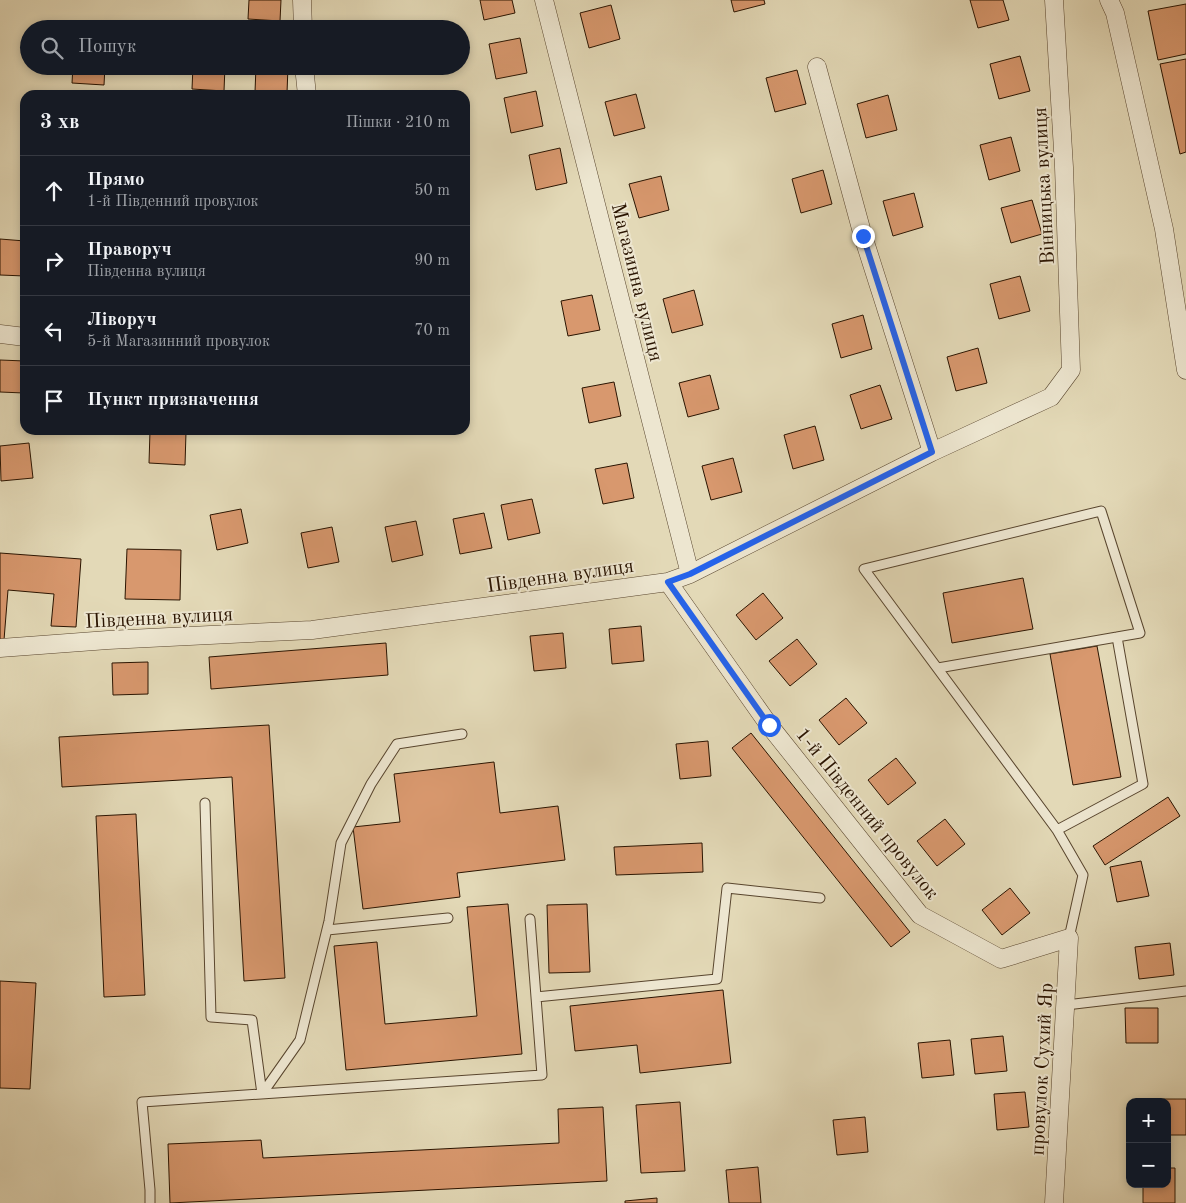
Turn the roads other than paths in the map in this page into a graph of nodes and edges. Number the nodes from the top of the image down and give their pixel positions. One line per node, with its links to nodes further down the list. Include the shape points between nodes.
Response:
1 (302, 0): 5 (street)
2 (544, 0): 14 (street, Магазинна вулиця)
3 (1054, 0): 11 (street, Вінницька вулиця)
4 (1109, 0): 12 (street, via 1115,13 1164,228)
5 (303, 20)
6 (816, 67): 13 (street, via 863,236)
7 (305, 75): 8 (street)
8 (306, 90)
9 (0, 334): 10 (street)
10 (20, 336)
11 (1071, 370): 13 (street, Південна вулиця, via 1051,397)
12 (1186, 370)
13 (932, 452): 14 (street, Південна вулиця)
14 (690, 574): 15 (street, Південна вулиця)
15 (668, 582): 17 (street, Південна вулиця, via 312,630); 26 (street, 1-й Південний провулок, via 769,725 920,915 1001,959)
16 (1118, 637): 18 (lane); 18 (lane, via 1140,633 1101,511 864,569); 21 (lane, via 1143,784)
17 (0, 648)
18 (938, 668): 21 (lane)
19 (462, 734): 25 (lane, via 398,744 372,784 341,843)
20 (205, 803): 30 (lane, via 211,1017 252,1020)
21 (1057, 830): 26 (lane, via 1083,874)
22 (820, 898): 28 (lane, via 727,888 717,979)
23 (448, 918): 25 (lane)
24 (530, 919): 28 (lane)
25 (327, 930): 30 (lane, via 300,1040)
26 (1069, 938): 29 (street, провулок Сухий Яр)
27 (1186, 991): 29 (lane)
28 (536, 997): 30 (lane, via 542,1075)
29 (1066, 1005): 32 (street, провулок Сухий Яр)
30 (262, 1094): 31 (lane, via 142,1102)
31 (150, 1203)
32 (1054, 1203)

